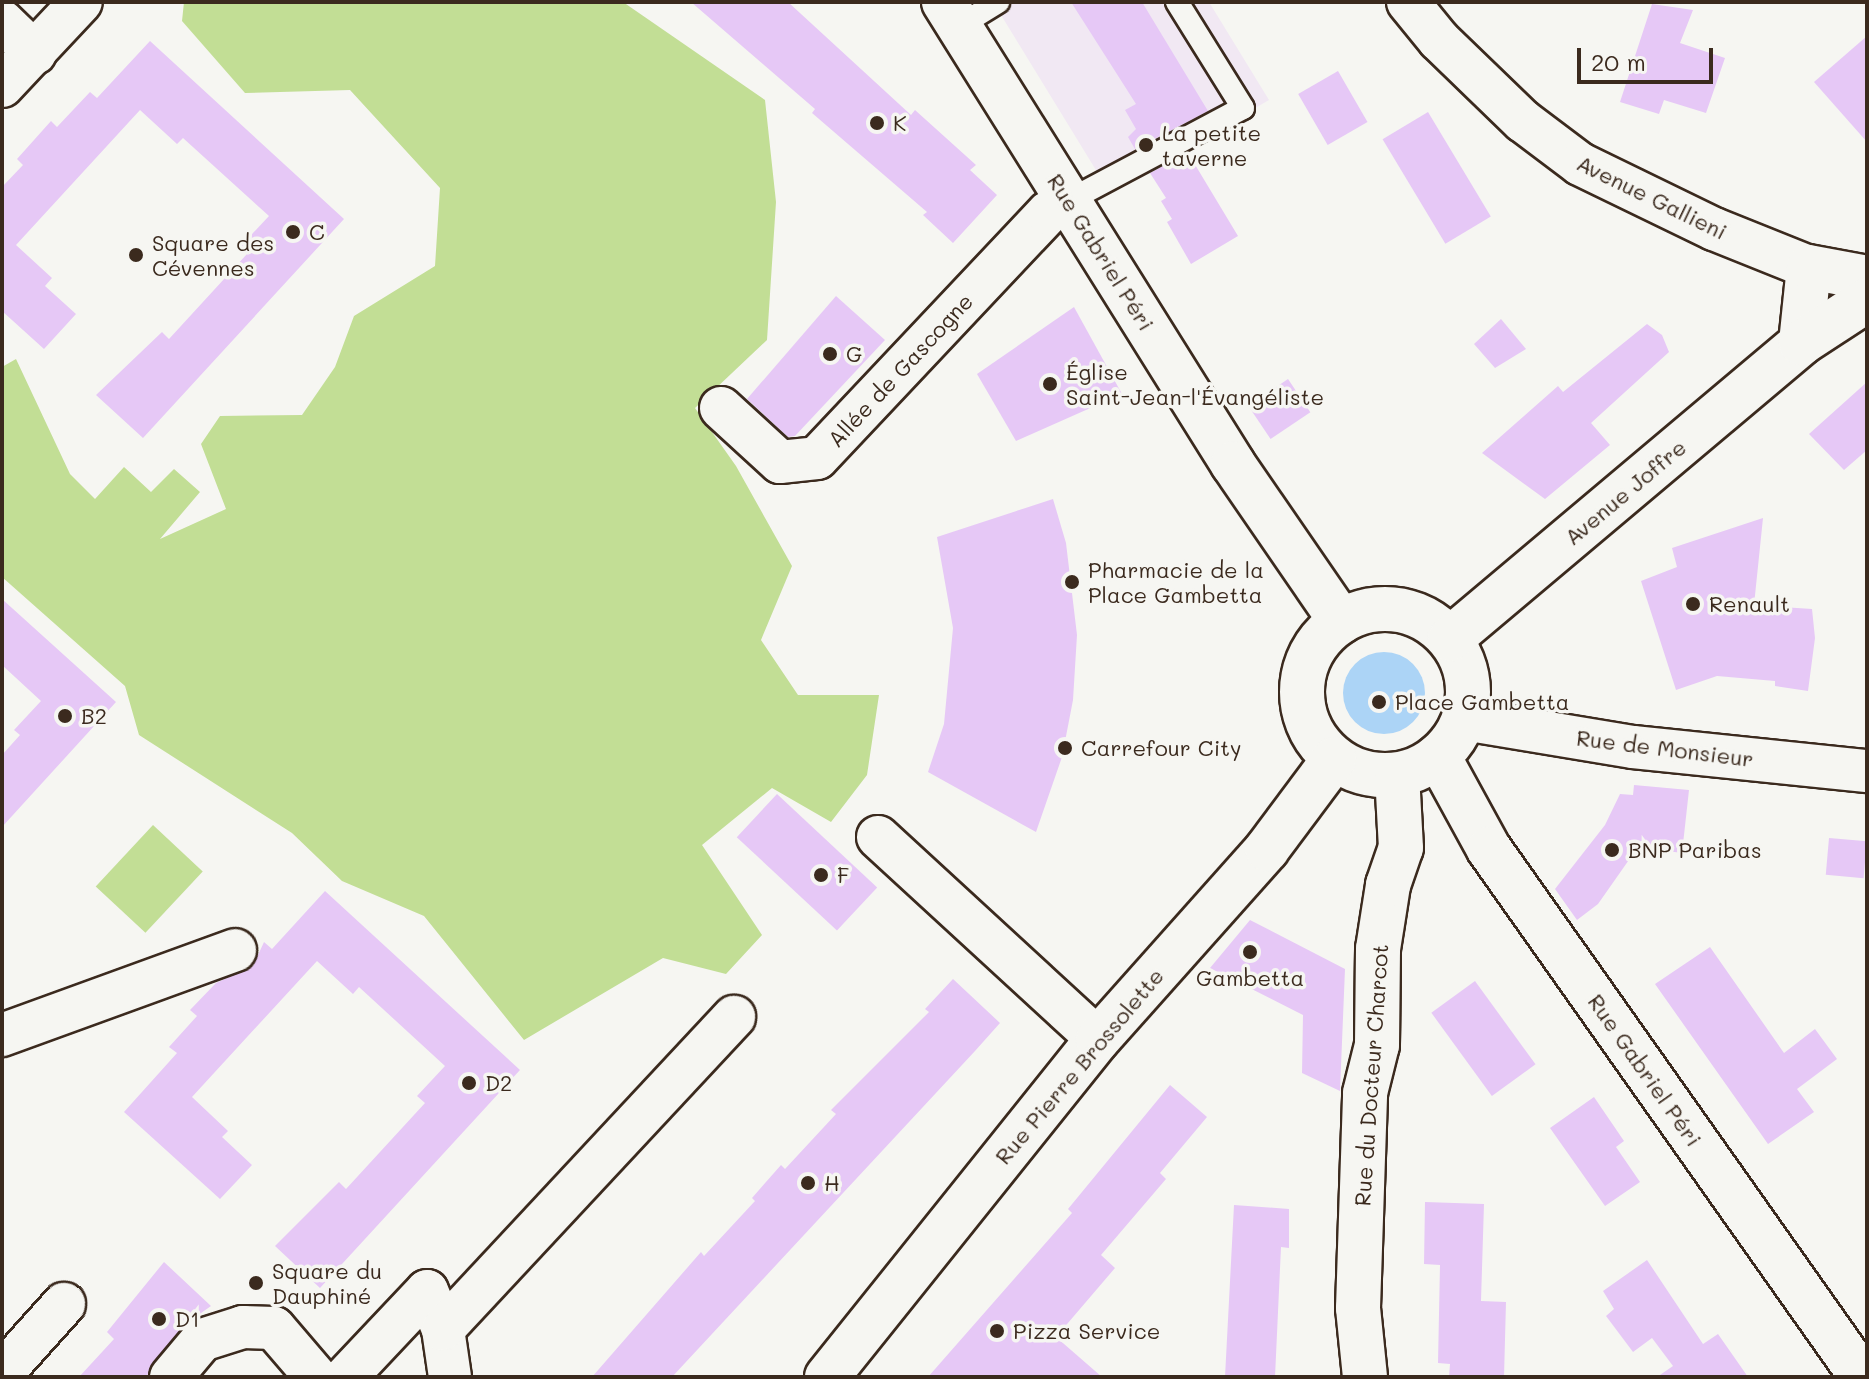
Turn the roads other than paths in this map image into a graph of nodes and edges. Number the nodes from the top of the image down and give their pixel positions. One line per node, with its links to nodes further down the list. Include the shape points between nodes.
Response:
1 (81, 2): 7 (street)
2 (998, 2): 5 (lane)
3 (1177, 2): 9 (lane, via 1243,108)
4 (1408, 2): 10 (street, Avenue Gallieni, via 1439,40 1523,121 1580,164 1714,229)
5 (952, 14): 9 (street, Rue Gabriel Péri)
6 (2, 21): 7 (street)
7 (35, 53): 8 (street)
8 (2, 86)
9 (1068, 201): 14 (street, Allée de Gascogne, via 1048,213 817,458 780,462); 15 (street, Rue Gabriel Péri, via 1280,537)
10 (1809, 267): 11 (street); 13 (street)
11 (1867, 278)
12 (1867, 300): 13 (street, Avenue Joffre)
13 (1801, 343): 16 (street, Avenue Joffre)
14 (721, 408)
15 (1341, 621): 16 (street, via 1363,611 1399,610 1432,623); 19 (street, via 1310,654 1302,689 1306,722)
16 (1450, 639): 17 (street, via 1467,678)
17 (1464, 719): 18 (street); 20 (street, Rue de Monsieur, via 1633,747)
18 (1438, 756): 21 (street); 36 (street, Rue Gabriel Péri, via 1489,849)
19 (1334, 759): 21 (street, via 1375,776); 26 (street, Rue Pierre Brossolette, via 1267,849)
20 (1867, 771)
21 (1397, 775): 35 (street, Rue du Docteur Charcot, via 1401,848 1388,885 1378,949 1377,1045 1365,1093 1358,1308)
22 (878, 837): 26 (street)
23 (235, 950): 25 (street)
24 (734, 1017): 28 (street)
25 (2, 1035)
26 (1098, 1039): 34 (street, Rue Pierre Brossolette)
27 (64, 1304): 29 (street)
28 (443, 1329): 32 (street, via 427,1291); 33 (street)
29 (2, 1373)
30 (171, 1377): 31 (street, via 202,1340 243,1327 274,1328)
31 (316, 1377)
32 (346, 1377)
33 (450, 1377)
34 (827, 1377)
35 (1365, 1377)
36 (1862, 1377)

